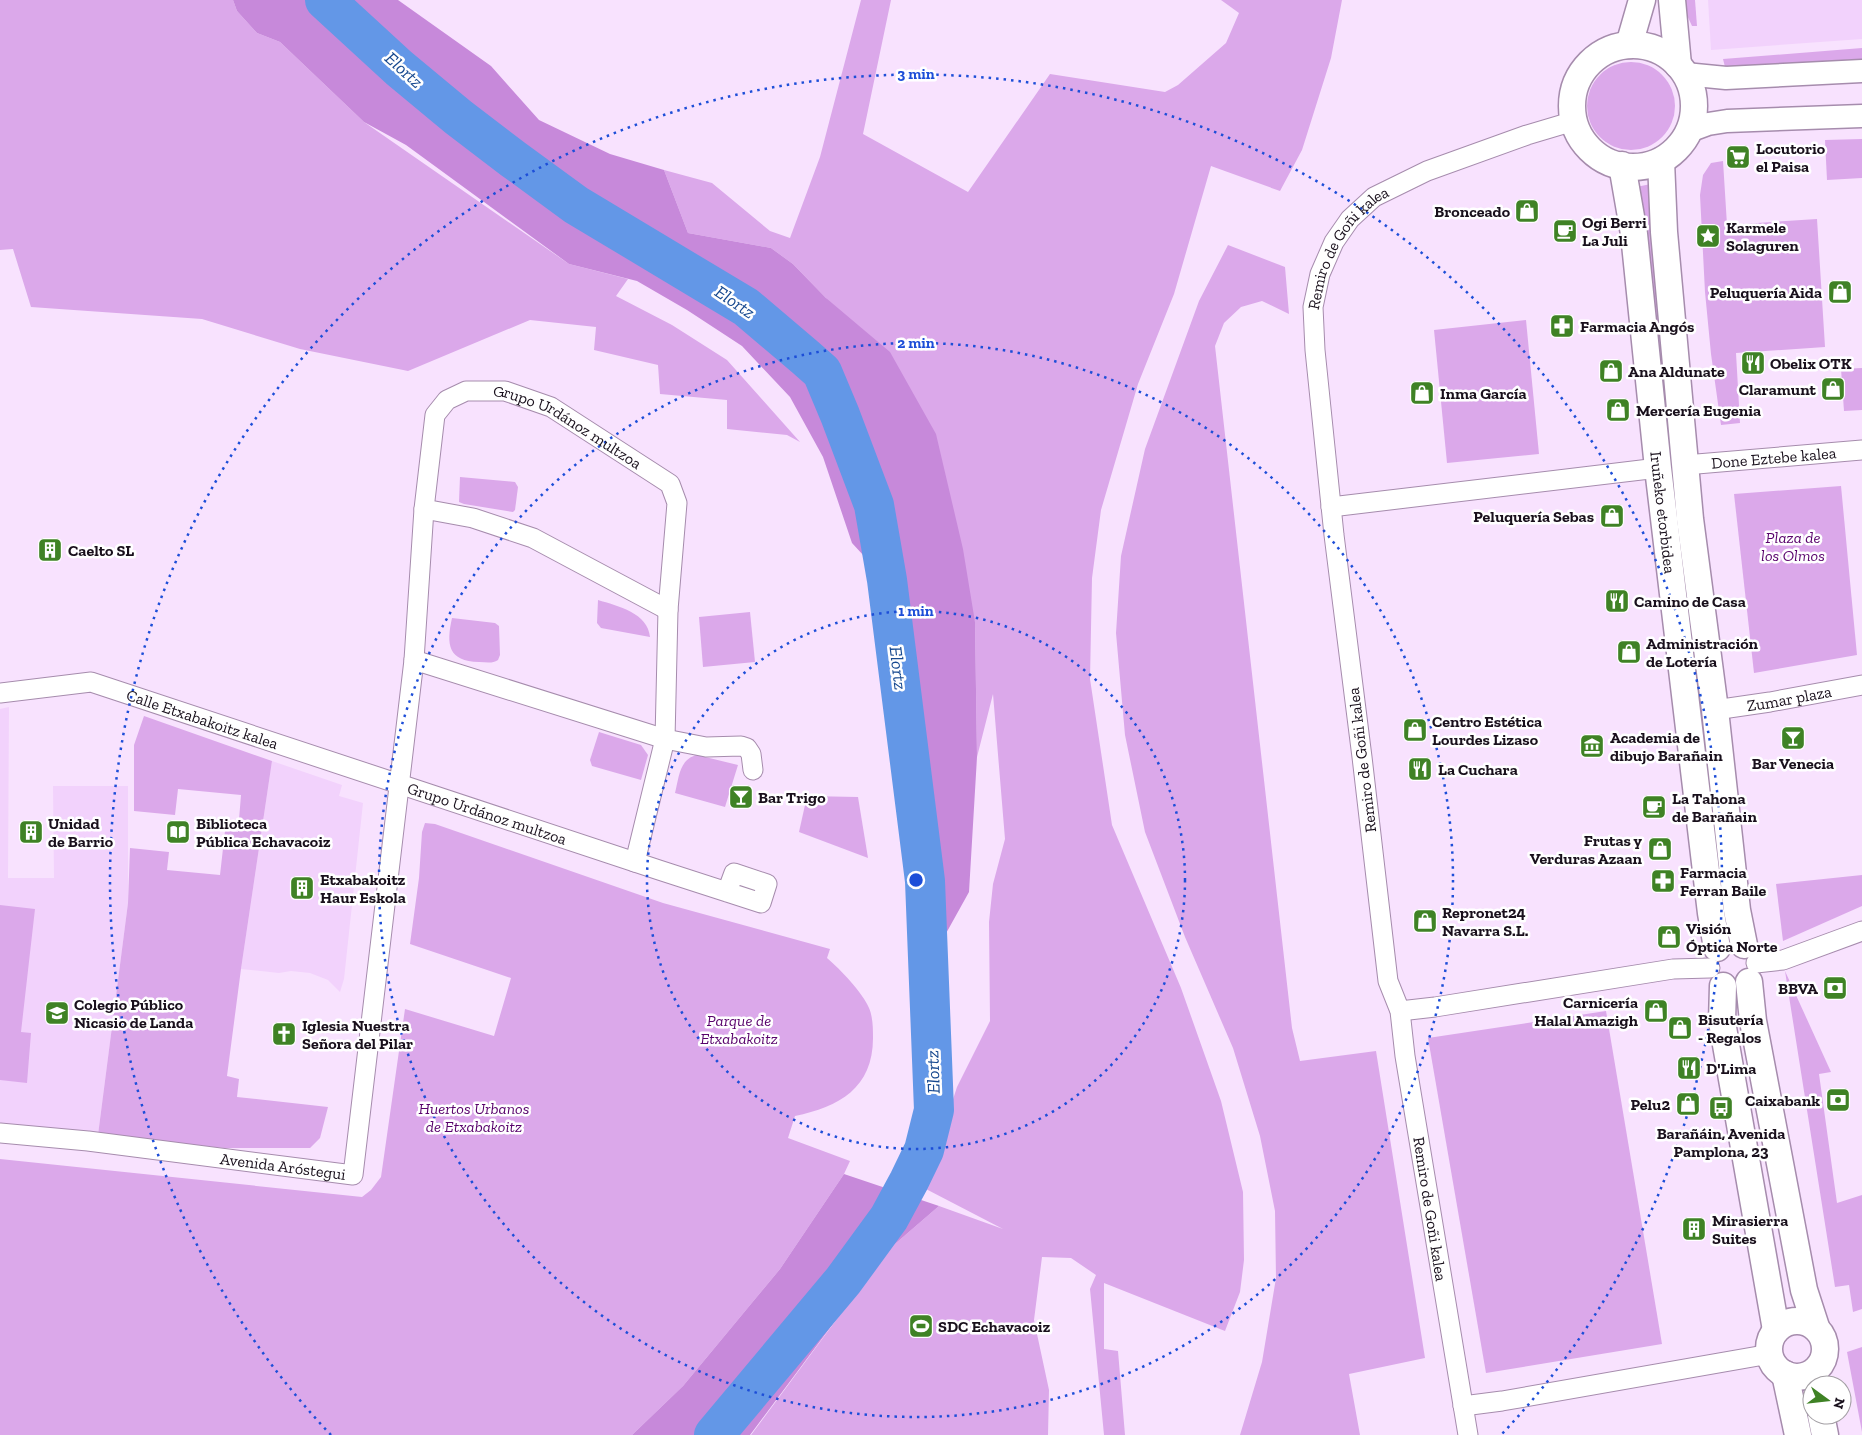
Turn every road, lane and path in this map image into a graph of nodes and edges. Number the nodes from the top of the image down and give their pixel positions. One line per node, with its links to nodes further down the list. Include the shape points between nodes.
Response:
1 (1642, 0): 3 (main road)
2 (1672, 0): 4 (main road)
3 (1629, 45): 4 (main road, via 1648,47 1664,54); 7 (main road, via 1609,51 1591,62 1578,80 1573,100)
4 (1682, 70): 5 (street, via 1726,78); 8 (main road, via 1693,92 1694,112)
5 (1862, 71)
6 (1862, 116): 8 (street, via 1727,120)
7 (1574, 121): 10 (main road, via 1580,137 1591,150 1605,160); 14 (street, Remiro de Goñi kalea, via 1527,134 1427,171 1374,197 1350,219 1334,242 1320,274 1313,307)
8 (1689, 131): 9 (main road, via 1678,148)
9 (1661, 161): 10 (main road, via 1642,167); 12 (main road, Iruñeko etorbidea, via 1664,232)
10 (1622, 165): 13 (main road, Iruñeko etorbidea, via 1634,234)
11 (1862, 450): 12 (street, Done Eztebe kalea)
12 (1685, 465): 20 (main road, Iruñeko etorbidea)
13 (1658, 468): 14 (street); 28 (main road, Iruñeko etorbidea)
14 (1332, 507): 29 (street, Remiro de Goñi kalea, via 1388,981)
15 (424, 510): 16 (street, via 473,518 533,538); 16 (street, Grupo Urdánoz multzoa, via 435,415 447,400 466,392 505,391 551,407 670,484 677,503); 17 (street, Grupo Urdánoz multzoa)
16 (668, 610): 21 (street, Grupo Urdánoz multzoa)
17 (414, 660): 21 (street); 23 (street, Grupo Urdánoz multzoa)
18 (1862, 685): 20 (street, Zumar plaza)
19 (0, 693): 23 (street, Calle Etxabakoitz kalea, via 91,682)
20 (1715, 710): 27 (main road, Iruñeko etorbidea, via 1737,910)
21 (665, 739): 22 (street, via 706,747 741,746 751,754); 24 (street, Grupo Urdánoz multzoa)
22 (753, 770)
23 (400, 783): 24 (street, Grupo Urdánoz multzoa); 30 (street, Avenida Aróstegui, via 353,1175)
24 (635, 862): 25 (street, Grupo Urdánoz multzoa)
25 (727, 892)
26 (1862, 931): 27 (street, via 1783,960)
27 (1750, 963): 28 (main road, via 1737,988); 28 (main road, via 1730,942 1723,944); 31 (main road, Iruñeko etorbidea, via 1753,1021 1800,1271)
28 (1717, 968): 29 (street, via 1673,969); 32 (main road, Iruñeko etorbidea, via 1722,1022)
29 (1400, 1011): 37 (street, Remiro de Goñi kalea)
30 (0, 1133)
31 (1816, 1327): 32 (main road, via 1800,1320 1783,1324); 35 (main road, via 1825,1344)
32 (1777, 1353): 36 (main road, via 1794,1377); 37 (street, via 1502,1402); 39 (main road, Iruñeko etorbidea)
33 (1805, 1375): 34 (main road, via 1812,1372)
34 (1817, 1375)
35 (1819, 1375)
36 (1802, 1376)
37 (1462, 1406): 38 (street, Remiro de Goñi kalea)
38 (1468, 1435)
39 (1798, 1435)

